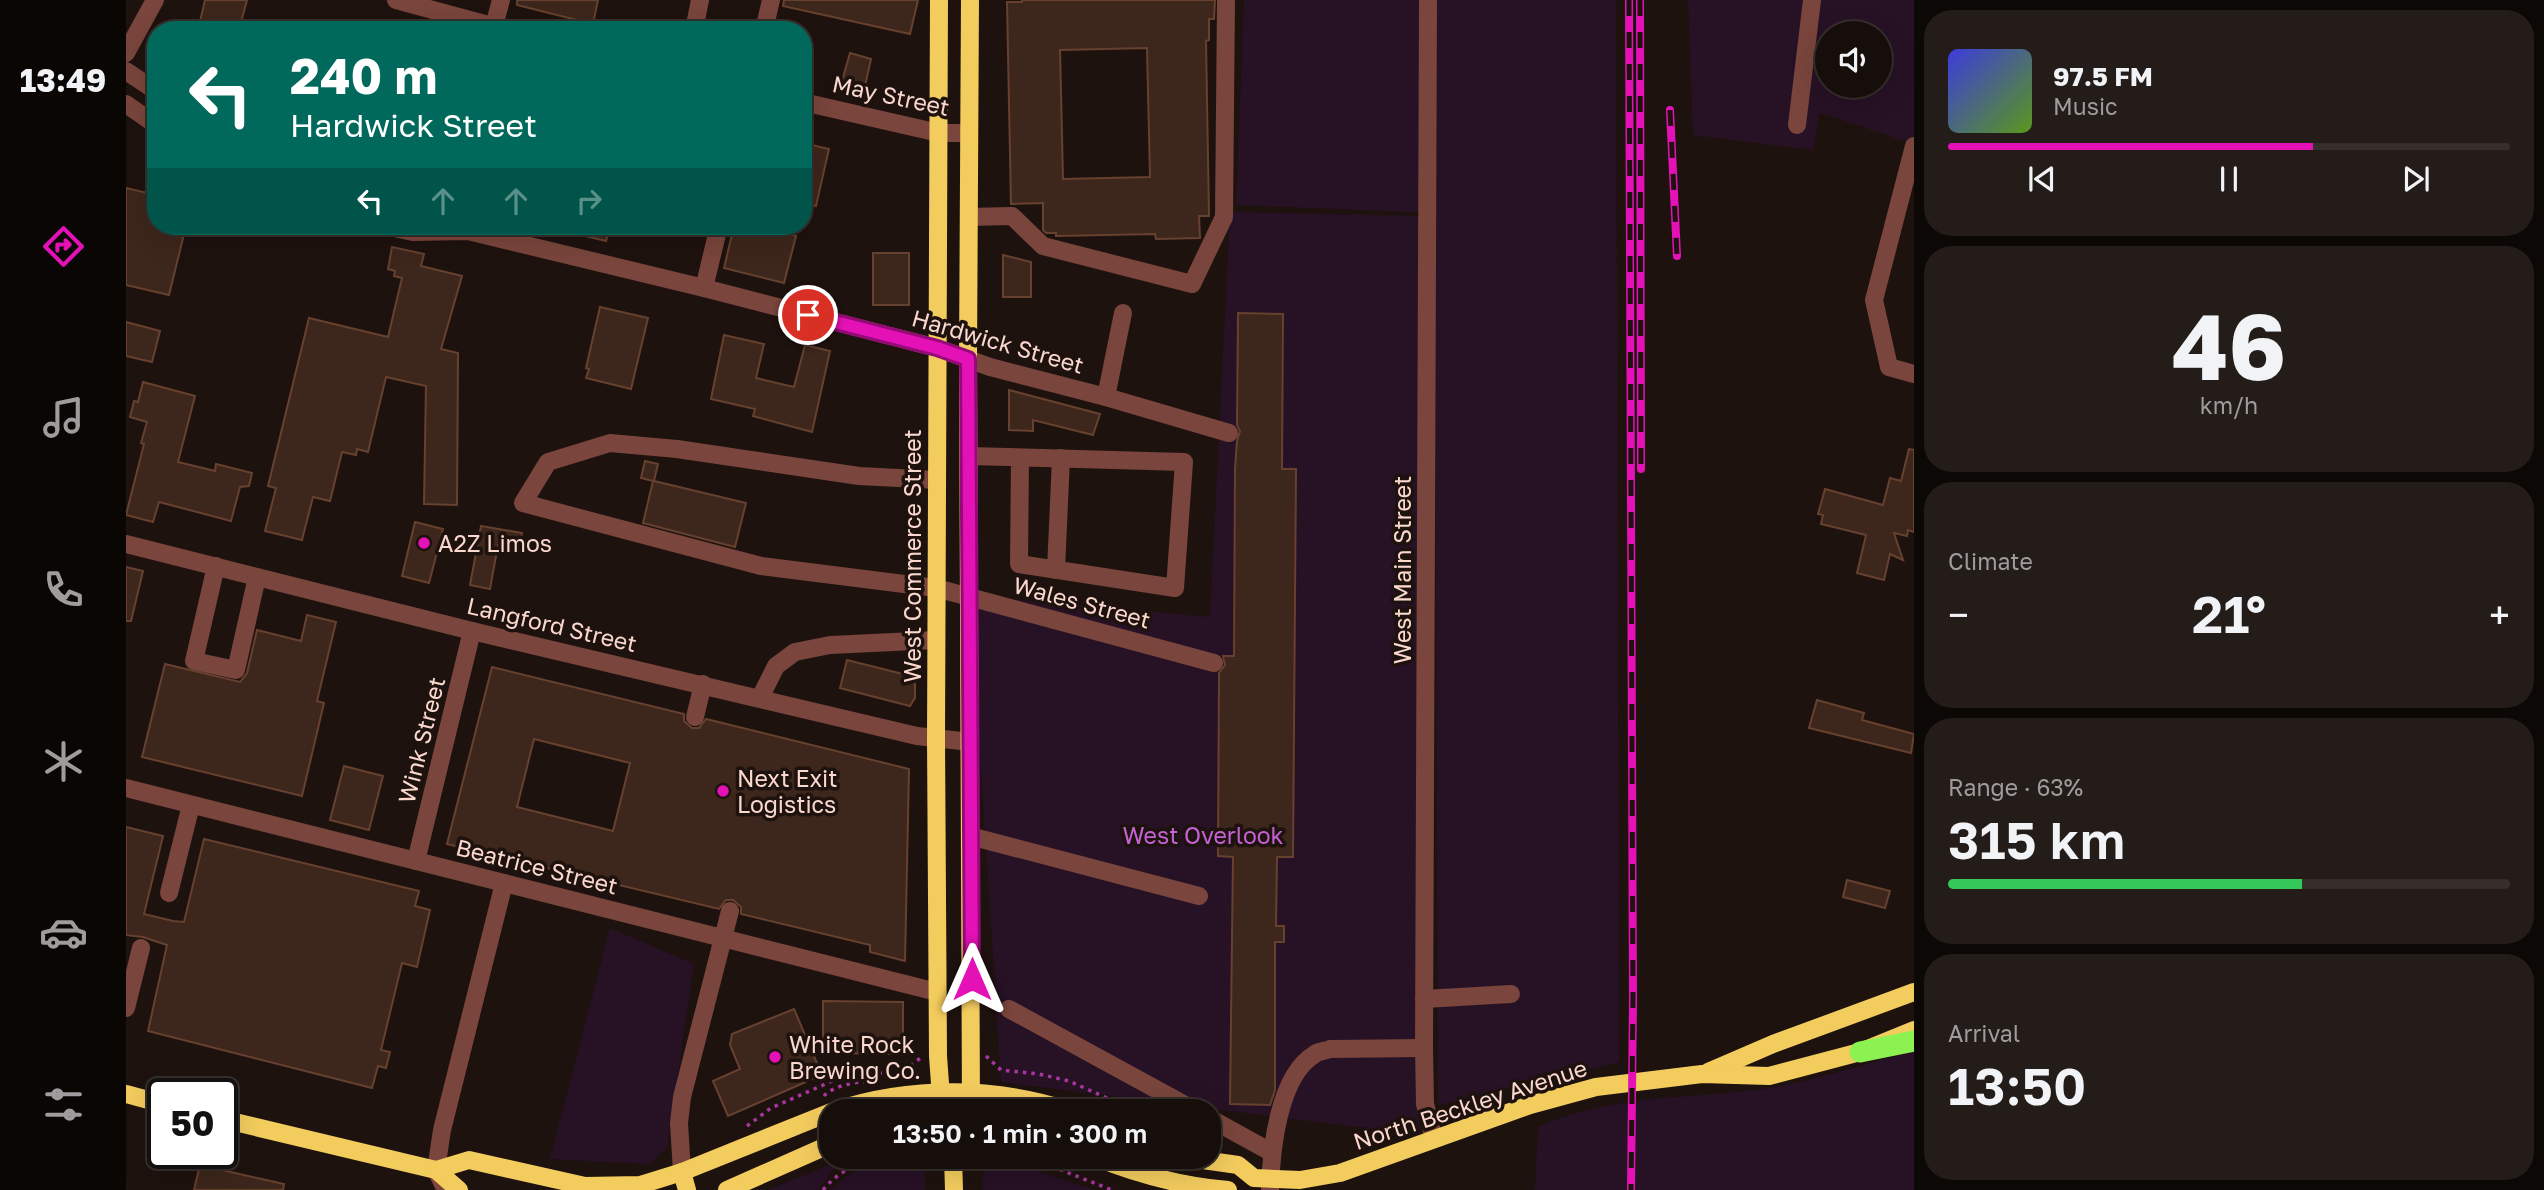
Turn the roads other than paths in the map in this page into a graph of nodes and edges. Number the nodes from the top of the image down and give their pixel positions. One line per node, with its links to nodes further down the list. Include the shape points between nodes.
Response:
1 (155, 0): 15 (street)
2 (396, 0): 11 (street)
3 (500, 0): 12 (street)
4 (699, 0): 13 (street)
5 (771, 0): 14 (street)
6 (939, 0): 23 (main road, West Commerce Street)
7 (970, 0): 22 (main road)
8 (1226, 0): 25 (street, via 1224,217 1192,284 1044,246 1012,216)
9 (1428, 0): 66 (street, West Main Street)
10 (1812, 0): 21 (street)
11 (475, 21)
12 (501, 21)
13 (696, 21)
14 (766, 21)
15 (126, 53)
16 (126, 71): 17 (street)
17 (147, 85)
18 (126, 104): 20 (street)
19 (812, 104): 23 (street, May Street)
20 (147, 119)
21 (1797, 125)
22 (970, 133): 23 (street, May Street); 25 (main road)
23 (939, 134): 30 (main road, West Commerce Street)
24 (1914, 146): 32 (street, via 1874,300 1889,367)
25 (969, 217): 31 (main road)
26 (492, 235): 28 (street, Hardwick Street)
27 (717, 235): 28 (street)
28 (704, 288): 30 (street, Hardwick Street)
29 (1123, 313): 33 (street)
30 (937, 348): 31 (street, Hardwick Street); 38 (main road, West Commerce Street)
31 (968, 359): 33 (street, Hardwick Street); 35 (main road)
32 (1914, 374)
33 (1106, 397): 34 (street, Hardwick Street)
34 (1229, 433)
35 (969, 456): 36 (street); 44 (main road)
36 (1020, 458): 37 (street); 41 (street, via 1019,564)
37 (1061, 458): 41 (street); 41 (street, via 1184,462 1175,588)
38 (937, 480): 43 (main road, West Commerce Street); 43 (street, Wales Street, via 859,476 610,443 548,462 523,503 761,566)
39 (126, 544): 40 (street, Langford Street)
40 (216, 566): 42 (street, Langford Street); 42 (street, via 194,662 236,670)
41 (1056, 570)
42 (257, 577): 45 (street, Langford Street)
43 (936, 588): 44 (street, Wales Street); 46 (main road, West Commerce Street)
44 (970, 596): 47 (street, Wales Street); 52 (main road)
45 (472, 631): 48 (street, Langford Street); 56 (street, Wink Street)
46 (936, 640): 49 (street, via 830,645 795,652 776,666); 51 (main road, West Commerce Street)
47 (1214, 663)
48 (703, 684): 49 (street, Langford Street); 50 (street)
49 (760, 698): 51 (street, Langford Street)
50 (695, 717)
51 (936, 739): 52 (street, Langford Street); 63 (main road, West Commerce Street)
52 (970, 742): 55 (main road)
53 (126, 788): 54 (street, Beatrice Street)
54 (191, 805): 56 (street, Beatrice Street); 58 (street)
55 (970, 836): 59 (street); 78 (main road)
56 (416, 861): 57 (street, Beatrice Street)
57 (504, 883): 61 (street, Beatrice Street); 92 (street)
58 (169, 893)
59 (1199, 896)
60 (730, 911): 61 (street)
61 (723, 938): 63 (street, Beatrice Street); 93 (street, via 682,1097 679,1123)
62 (141, 948): 67 (street)
63 (937, 992): 77 (main road, West Commerce Street)
64 (1914, 992): 73 (main road, North Beckley Avenue)
65 (1511, 994): 66 (street)
66 (1424, 999): 71 (street, West Main Street)
67 (126, 1005)
68 (1009, 1009): 81 (street)
69 (1914, 1030): 72 (main road, North Beckley Avenue)
70 (1914, 1041): 72 (highway)
71 (1424, 1048): 86 (street, West Main Street, via 1425,1104); 88 (street, via 1316,1053 1300,1067 1281,1105)
72 (1860, 1052): 73 (main road, North Beckley Avenue, via 1769,1076)
73 (1702, 1074): 86 (main road, North Beckley Avenue, via 1596,1087)
74 (126, 1094): 82 (main road)
75 (877, 1099): 76 (main road, via 903,1094)
76 (927, 1099)
77 (941, 1099)
78 (971, 1099)
79 (983, 1099): 80 (main road, via 1000,1095)
80 (1025, 1099)
81 (1174, 1099)
82 (147, 1100)
83 (819, 1118): 93 (main road)
84 (238, 1123): 92 (main road)
85 (1221, 1125): 88 (street)
86 (1434, 1139): 94 (main road, North Beckley Avenue, via 1340,1172)
87 (819, 1149): 97 (main road)
88 (1271, 1152): 94 (street)
89 (1221, 1163): 94 (main road, North Beckley Avenue, via 1238,1166)
90 (955, 1169): 98 (main road)
91 (1126, 1169): 99 (main road, via 1189,1186)
92 (436, 1170): 93 (main road, via 469,1160 585,1185); 95 (street); 96 (main road)
93 (684, 1181)
94 (1265, 1183): 100 (main road)
95 (446, 1190)
96 (459, 1190)
97 (727, 1190)
98 (954, 1190)
99 (1228, 1190)
100 (1236, 1190)

